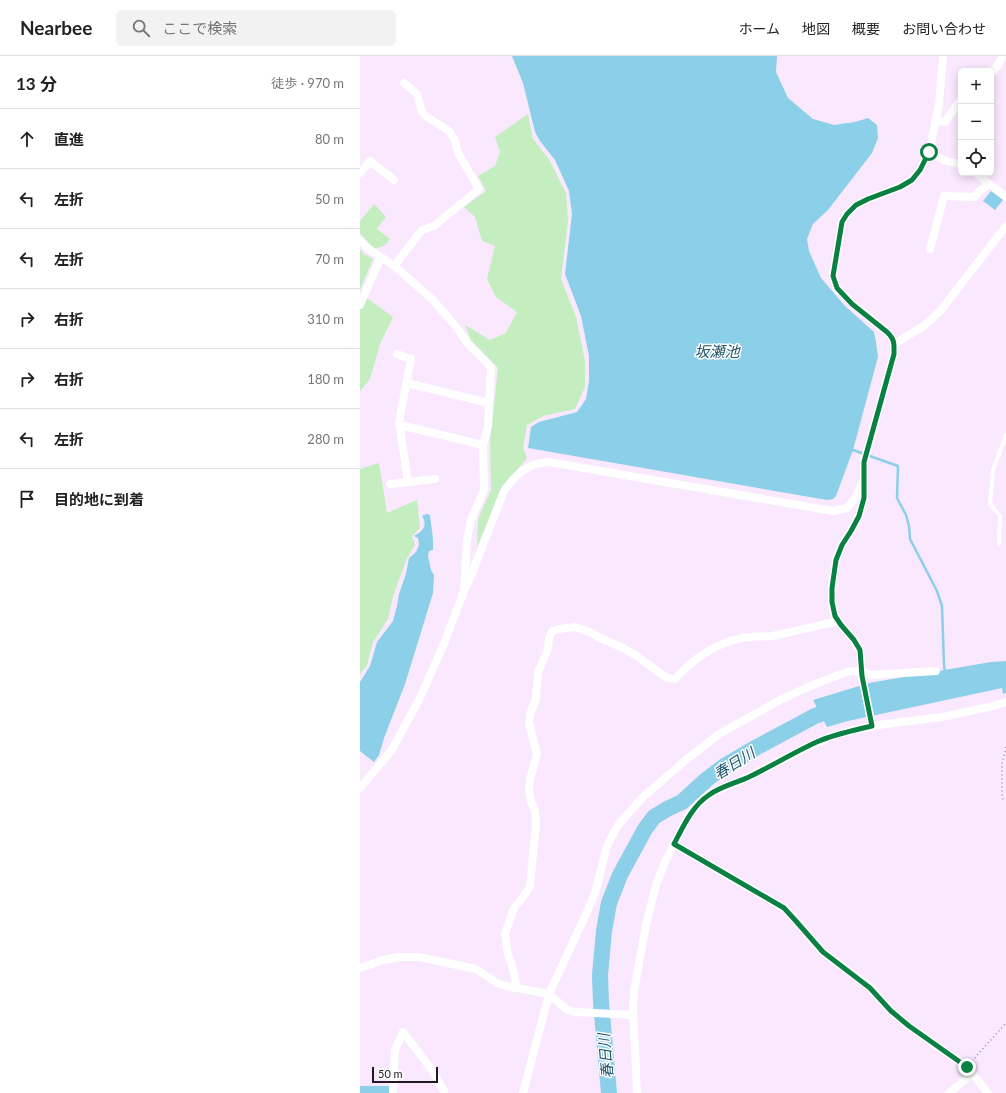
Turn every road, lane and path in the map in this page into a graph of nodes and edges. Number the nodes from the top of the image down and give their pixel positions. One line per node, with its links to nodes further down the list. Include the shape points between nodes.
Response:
1 (943, 56): 6 (street)
2 (1003, 56): 3 (street)
3 (994, 70)
4 (404, 83): 18 (street, via 418,94 422,112 449,131 455,140 458,153 479,189 434,226 422,230)
5 (958, 104): 6 (street, via 945,122)
6 (936, 120): 7 (street)
7 (929, 148): 8 (street, via 945,161); 20 (street, via 920,170 912,180 856,205 842,222 833,276 837,288 852,304 887,332 893,338)
8 (958, 163)
9 (360, 173): 11 (street, via 370,161)
10 (980, 176): 12 (street)
11 (394, 180)
12 (990, 184): 13 (street); 16 (street, via 975,197 944,196)
13 (1006, 197)
14 (1006, 226): 20 (street, via 941,310 924,326)
15 (360, 241): 17 (street)
16 (930, 248)
17 (381, 257): 18 (street); 19 (street)
18 (394, 266): 23 (street, via 430,298 491,367)
19 (360, 305)
20 (894, 344): 28 (street, via 894,354 866,453)
21 (397, 354): 22 (street, via 411,359)
22 (407, 383): 23 (street); 24 (street)
23 (490, 403): 26 (street)
24 (400, 425): 26 (street); 29 (street)
25 (1006, 435): 31 (lane, via 993,470 990,504 1000,516)
26 (483, 445): 32 (street, via 484,490 471,520 466,540)
27 (435, 479): 29 (street)
28 (864, 479): 32 (street, via 856,498 847,508 833,511 549,462 536,464 513,479 504,491 470,581); 33 (street, via 864,498 859,516 836,560 832,602)
29 (408, 482): 30 (street)
30 (390, 484)
31 (1000, 544)
32 (464, 590): 39 (street, via 420,698 391,751)
33 (838, 621): 35 (street, via 860,650); 43 (street, via 771,636 743,638 723,643 706,653 675,679 668,678 637,656 590,632 575,627 552,631 538,672 536,698 530,714 537,755 530,779 536,823 530,887 514,908 506,934 508,955)
34 (936, 671): 35 (street)
35 (862, 674): 37 (street); 44 (street, via 850,671 815,684 719,734 644,796 618,825 607,846 595,893)
36 (1006, 702): 37 (street, via 942,717)
37 (872, 725): 41 (street, via 818,741 768,768 708,795 689,816)
38 (1006, 747): 40 (path, via 1002,764 1002,796)
39 (360, 788)
40 (1006, 800)
41 (674, 844): 45 (street, via 664,862 647,918 634,990); 47 (street, via 784,908 823,952 870,988 909,1026)
42 (360, 968): 43 (street, via 399,957 418,958 476,969 497,983)
43 (517, 988): 44 (street)
44 (549, 994): 45 (street, via 566,1009 575,1012); 51 (street)
45 (633, 1015): 52 (street)
46 (1006, 1023): 47 (path)
47 (967, 1067): 48 (street)
48 (972, 1074): 53 (street); 54 (street)
49 (444, 1091): 50 (street, via 432,1070 403,1032 395,1050)
50 (393, 1093)
51 (524, 1093)
52 (637, 1093)
53 (949, 1093)
54 (988, 1093)

